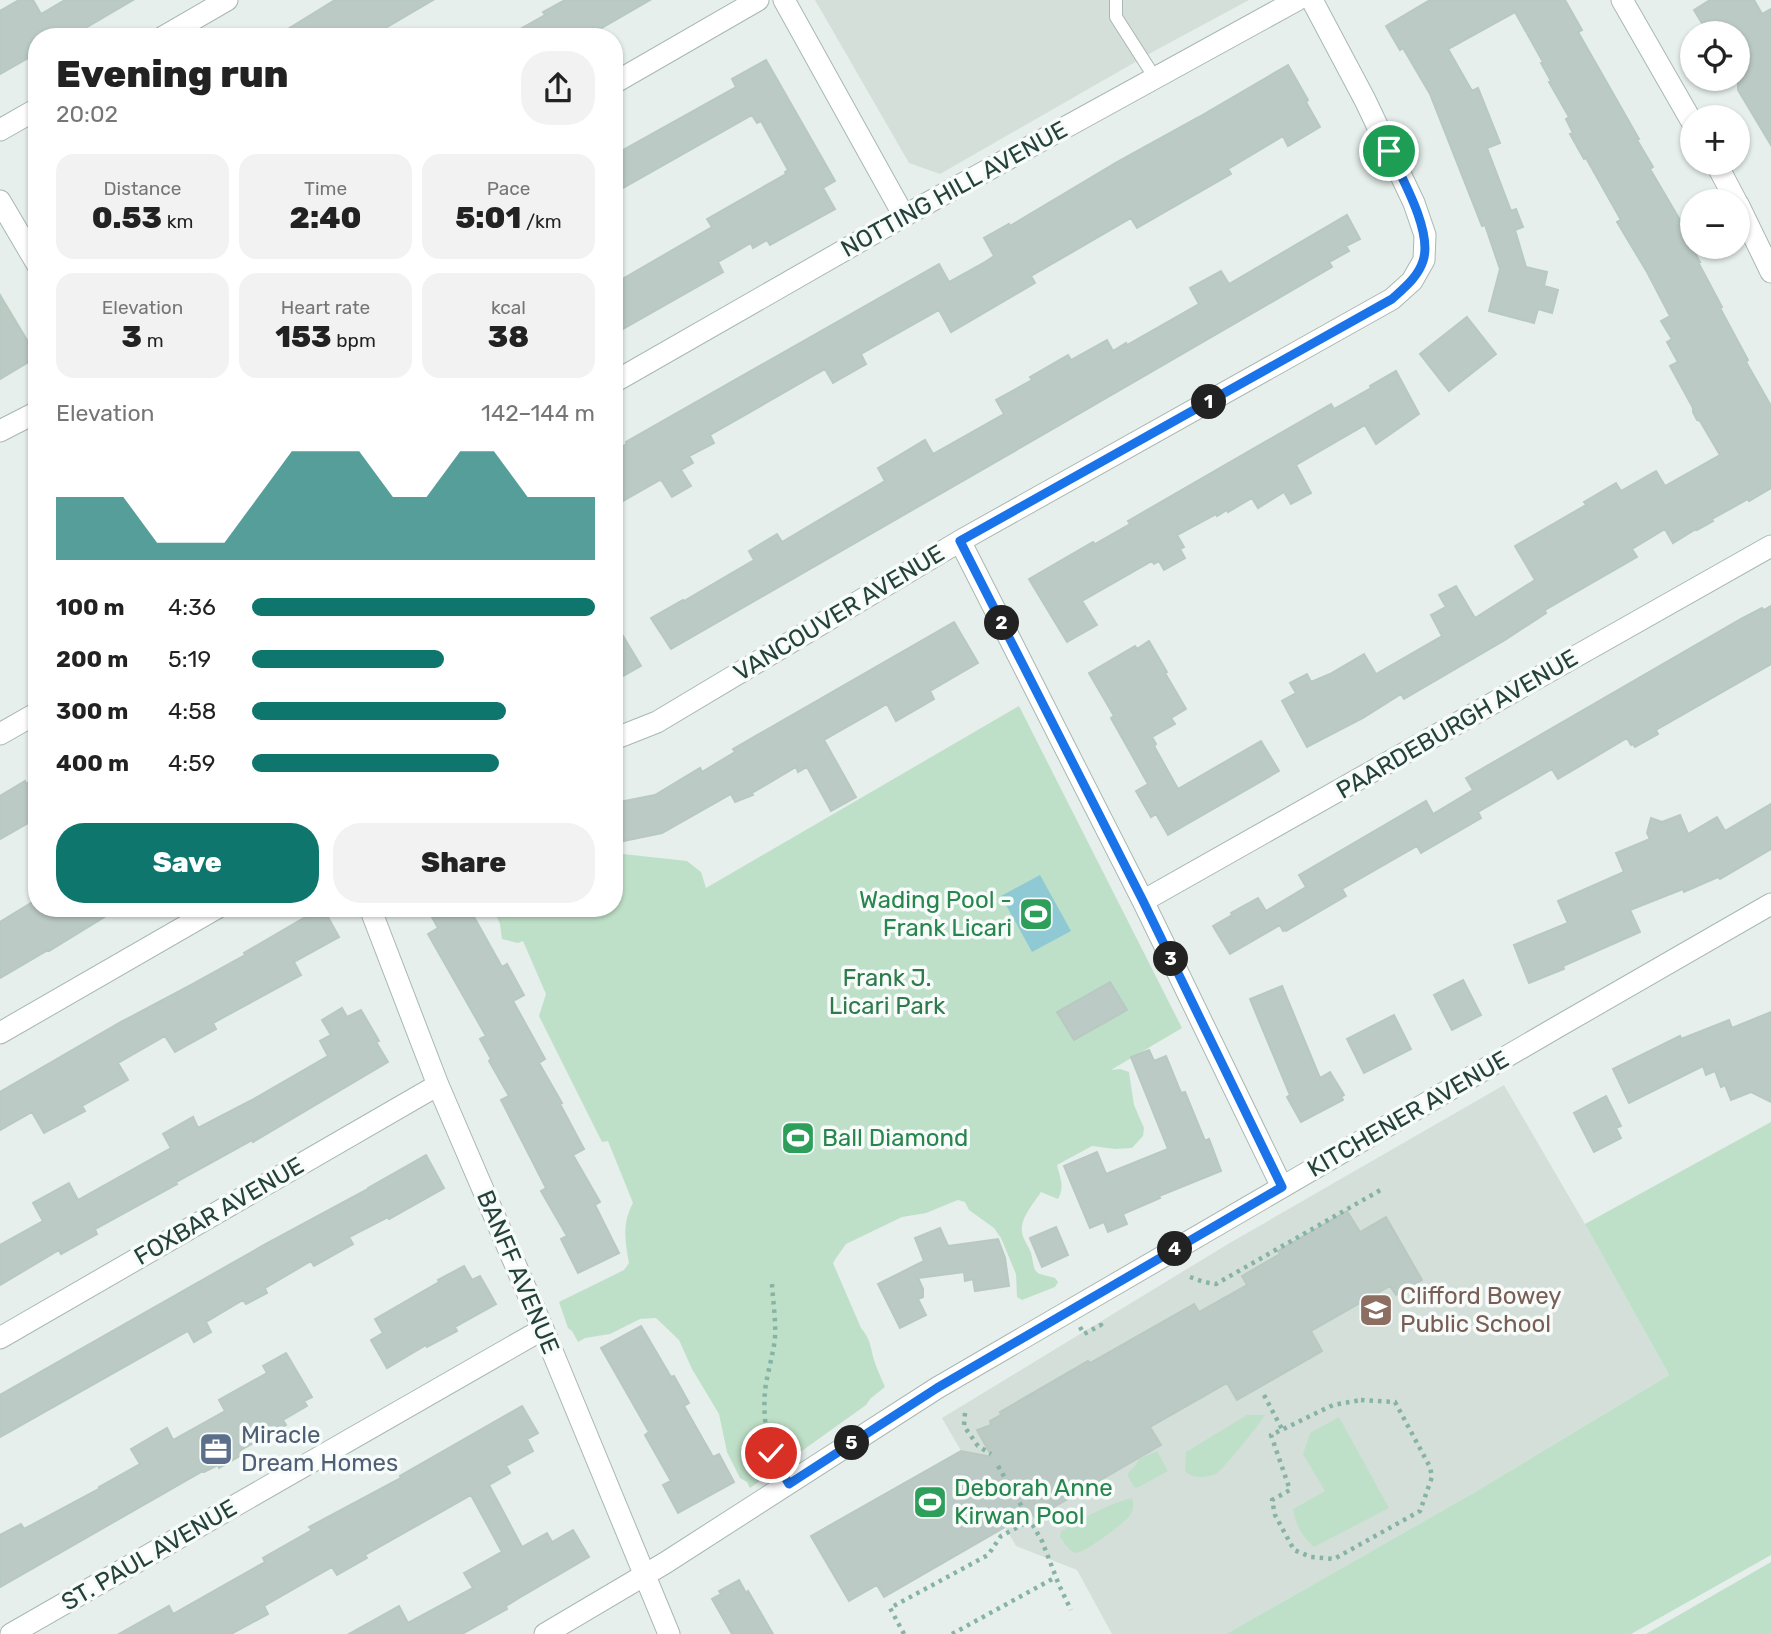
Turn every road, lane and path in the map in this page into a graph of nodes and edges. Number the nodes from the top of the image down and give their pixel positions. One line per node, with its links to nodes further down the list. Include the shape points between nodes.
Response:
1 (227, 0): 8 (street)
2 (758, 0): 9 (street)
3 (784, 0): 15 (street)
4 (1116, 0): 10 (lane, via 1116,17)
5 (1297, 0): 10 (street, NOTTING HILL AVENUE)
6 (1312, 0): 22 (street, VANCOUVER AVENUE, via 1414,203 1425,235 1424,260 1412,281 1392,299)
7 (1622, 0): 11 (street)
8 (179, 28)
9 (623, 78)
10 (1155, 78): 15 (street, NOTTING HILL AVENUE)
11 (1682, 105)
12 (28, 114): 13 (street)
13 (0, 130)
14 (0, 201): 17 (street)
15 (904, 216): 19 (street, NOTTING HILL AVENUE)
16 (1750, 229): 18 (street)
17 (28, 249)
18 (1771, 272)
19 (623, 377)
20 (28, 417): 21 (street)
21 (0, 431)
22 (960, 541): 26 (street, VANCOUVER AVENUE, via 657,722); 27 (street)
23 (1771, 546): 27 (street, PAARDEBURGH AVENUE)
24 (28, 718): 25 (street)
25 (0, 734)
26 (623, 735)
27 (1143, 901): 33 (street)
28 (1771, 904): 33 (street, KITCHENER AVENUE)
29 (201, 917): 31 (street)
30 (374, 917): 32 (street, BANFF AVENUE)
31 (0, 1032)
32 (439, 1085): 38 (street, BANFF AVENUE); 40 (street, FOXBAR AVENUE)
33 (1282, 1187): 46 (street, KITCHENER AVENUE, via 937,1388)
34 (1384, 1188): 35 (path, via 1216,1284)
35 (1190, 1277)
36 (772, 1284): 46 (path, via 775,1333 765,1392 766,1423 771,1453)
37 (1080, 1327): 39 (path, via 1084,1334 1101,1325)
38 (543, 1329): 48 (street, BANFF AVENUE); 51 (street, ST. PAUL AVENUE)
39 (1104, 1330)
40 (0, 1338)
41 (1264, 1395): 43 (path)
42 (965, 1413): 44 (path, via 964,1426 978,1446)
43 (1282, 1429): 43 (path, via 1271,1435 1290,1490 1272,1500 1294,1550 1334,1559 1420,1511 1432,1477 1430,1466 1395,1402 1333,1405)
44 (991, 1454)
45 (998, 1466): 47 (path)
46 (789, 1484): 48 (street, KITCHENER AVENUE)
47 (1031, 1520): 49 (path); 54 (path, via 1001,1536 988,1555 890,1608)
48 (644, 1575): 52 (street, KITCHENER AVENUE); 53 (street, BANFF AVENUE)
49 (1056, 1577): 50 (path); 55 (path)
50 (1071, 1610)
51 (10, 1634)
52 (545, 1634)
53 (669, 1634)
54 (904, 1634)
55 (952, 1634)

